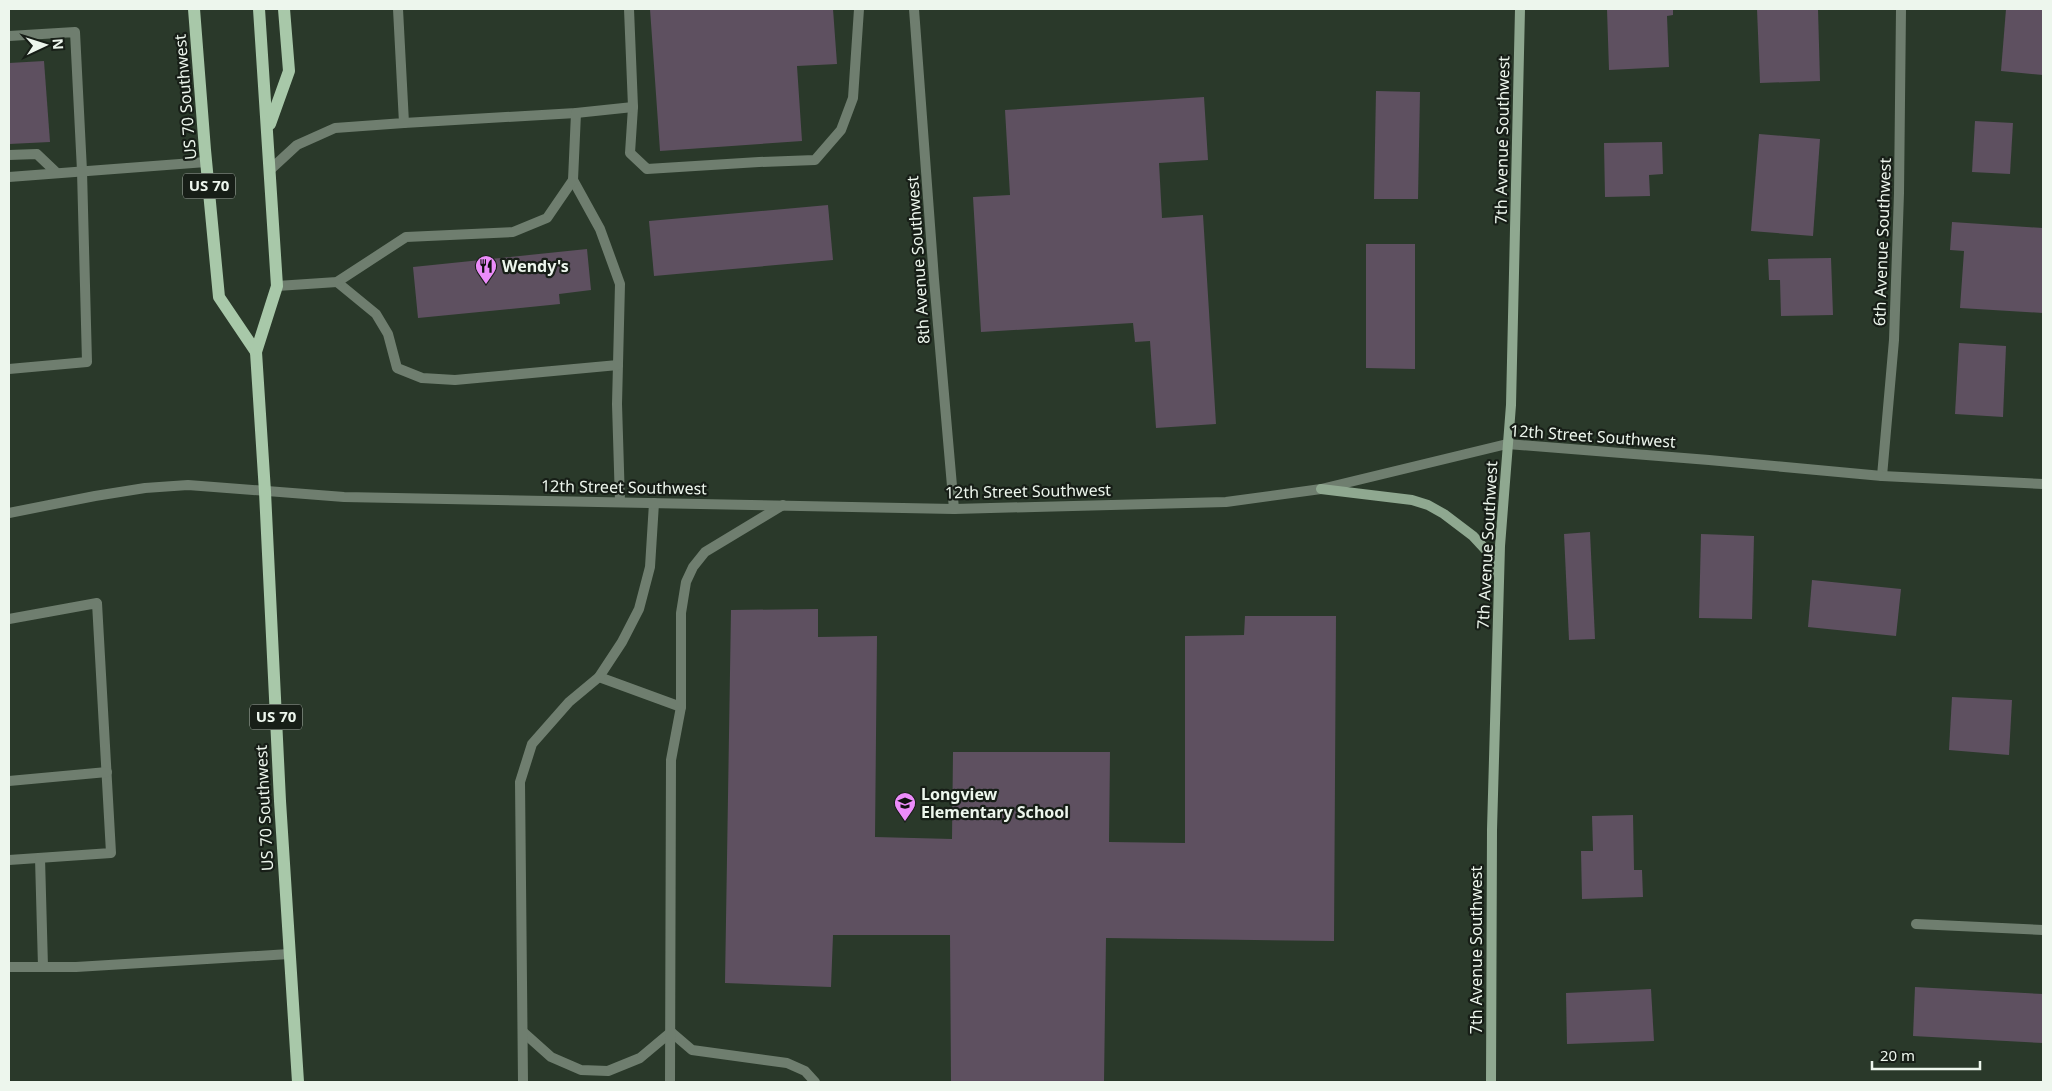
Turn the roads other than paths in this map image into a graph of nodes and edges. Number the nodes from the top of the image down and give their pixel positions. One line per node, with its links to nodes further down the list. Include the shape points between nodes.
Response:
1 (194, 9): 16 (main road, US 70 Southwest / US 70)
2 (259, 9): 14 (main road, US 70 Southwest / US 70)
3 (284, 9): 14 (main road, via 288,71)
4 (398, 9): 13 (street)
5 (629, 9): 11 (street)
6 (859, 9): 11 (street, via 853,98 841,130 815,160 647,169 630,153)
7 (914, 9): 35 (street, 8th Avenue Southwest)
8 (1520, 9): 27 (street, 7th Avenue Southwest, via 1511,405)
9 (1902, 9): 28 (street, 6th Avenue Southwest, via 1894,340)
10 (9, 36): 18 (street, via 75,32)
11 (633, 106): 12 (street)
12 (576, 113): 13 (street); 21 (street)
13 (404, 123): 17 (street, via 335,128 297,145)
14 (268, 128): 17 (main road, US 70 Southwest / US 70)
15 (9, 155): 19 (street, via 37,154)
16 (206, 162): 18 (street); 24 (main road, US 70 Southwest / US 70, via 219,297)
17 (271, 169): 23 (main road, US 70 Southwest / US 70)
18 (82, 171): 19 (street); 26 (street, via 86,362)
19 (57, 173): 20 (street)
20 (9, 177)
21 (573, 180): 22 (street, via 547,218 513,232 406,237); 25 (street, via 600,229 620,284)
22 (337, 282): 23 (street); 25 (street, via 376,314 388,334 396,368 422,378 455,380)
23 (277, 286): 24 (main road, US 70 Southwest / US 70)
24 (256, 352): 31 (main road, US 70 Southwest / US 70)
25 (618, 365): 32 (street)
26 (9, 370)
27 (1507, 444): 28 (street, 12th Street Southwest); 30 (street, 12th Street Southwest); 37 (street, 7th Avenue Southwest)
28 (1882, 476): 29 (street, 12th Street Southwest)
29 (2043, 484)
30 (1321, 489): 35 (street, 12th Street Southwest, via 1226,502); 37 (street, via 1412,500 1428,505 1473,536 1486,550)
31 (265, 492): 32 (street, 12th Street Southwest, via 344,497); 36 (street, 12th Street Southwest, via 225,486 145,488); 47 (main road, US 70 Southwest / US 70)
32 (620, 502): 33 (street, 12th Street Southwest)
33 (654, 503): 34 (street, 12th Street Southwest); 39 (street, via 650,567 639,609)
34 (783, 505): 35 (street, 12th Street Southwest); 40 (street, via 705,552 693,567 686,582 681,613)
35 (954, 509)
36 (9, 513)
37 (1499, 576): 56 (street, 7th Avenue Southwest, via 1492,830)
38 (9, 619): 41 (street, via 97,603)
39 (599, 677): 40 (street); 50 (street, via 569,702 532,744 520,782)
40 (681, 707): 51 (street, via 671,760)
41 (107, 772): 42 (street); 43 (street, via 111,853)
42 (9, 781)
43 (40, 858): 44 (street); 49 (street)
44 (9, 860)
45 (1916, 924): 46 (street)
46 (2043, 930)
47 (289, 954): 49 (street); 52 (main road, US 70 Southwest / US 70)
48 (9, 967): 49 (street)
49 (43, 967)
50 (523, 1032): 51 (street, via 550,1057 581,1070 608,1071 640,1058); 53 (street)
51 (671, 1032): 54 (street); 55 (street, via 692,1050 787,1063 805,1071)
52 (298, 1082)
53 (524, 1082)
54 (670, 1082)
55 (815, 1082)
56 (1491, 1082)

